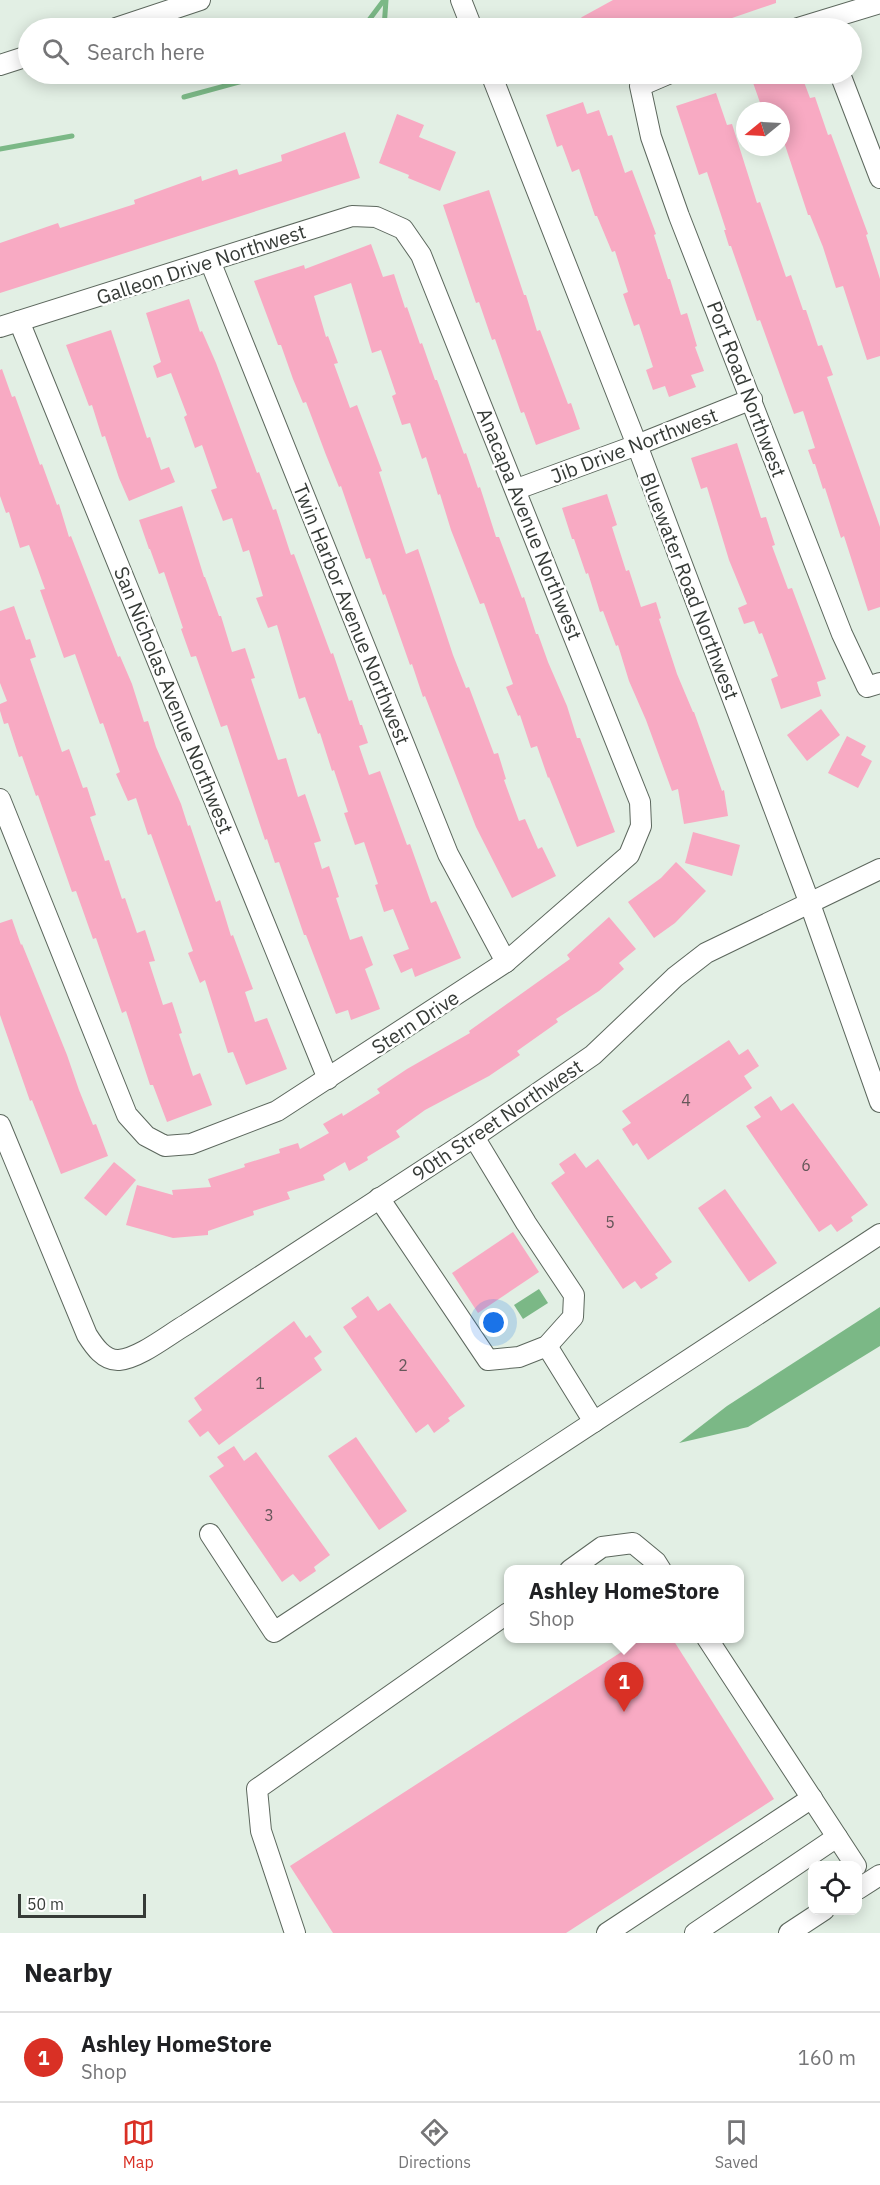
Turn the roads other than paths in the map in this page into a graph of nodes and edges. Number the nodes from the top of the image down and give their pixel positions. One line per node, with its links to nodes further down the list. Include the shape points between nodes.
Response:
1 (200, 0): 4 (street)
2 (461, 0): 5 (street)
3 (880, 3): 6 (street)
4 (146, 18)
5 (468, 18)
6 (840, 18)
7 (18, 59): 8 (street)
8 (0, 65)
9 (495, 84): 18 (street, Bluewater Road Northwest)
10 (645, 84): 17 (street, Port Road Northwest, via 640,86 651,137)
11 (844, 84): 12 (street)
12 (880, 178)
13 (403, 229): 14 (street, Galleon Drive Northwest, via 376,217 351,216); 19 (street, Anacapa Avenue Northwest, via 421,255)
14 (210, 261): 15 (street, Galleon Drive Northwest); 25 (street, Twin Harbor Avenue Northwest, via 448,854)
15 (19, 321): 16 (street, Galleon Drive Northwest); 26 (street, San Nicholas Avenue Northwest)
16 (0, 327)
17 (752, 399): 18 (street, Jib Drive Northwest); 20 (street, Port Road Northwest, via 842,634)
18 (637, 445): 19 (street, Jib Drive Northwest); 24 (street, Bluewater Road Northwest)
19 (517, 489): 22 (street, Anacapa Avenue Northwest, via 640,802)
20 (874, 685)
21 (0, 799): 26 (street, Stern Drive, via 127,1115 146,1136 165,1146 190,1144 277,1111)
22 (641, 826): 25 (street, Stern Drive, via 629,855)
23 (880, 869): 24 (street, 90th Street Northwest)
24 (810, 904): 27 (street, Bluewater Road Northwest); 29 (street, 90th Street Northwest, via 706,953 593,1054)
25 (506, 962): 26 (street, Stern Drive)
26 (328, 1079)
27 (880, 1102)
28 (0, 1125): 30 (street, 90th Street Northwest, via 87,1335 95,1348 118,1360 139,1353)
29 (474, 1137): 30 (street, 90th Street Northwest); 32 (street, via 574,1294 573,1317)
30 (379, 1198): 32 (street, via 488,1360 519,1357)
31 (880, 1234): 33 (street)
32 (547, 1346): 33 (street)
33 (594, 1422): 34 (street, via 274,1632)
34 (210, 1534)
35 (576, 1565): 36 (street, via 602,1547 633,1543)
36 (658, 1565)
37 (504, 1615): 43 (street, via 257,1789 261,1832)
38 (709, 1643): 39 (street)
39 (812, 1798): 40 (street); 44 (street)
40 (837, 1837): 41 (street); 45 (street)
41 (864, 1876)
42 (818, 1915): 46 (street)
43 (295, 1933)
44 (607, 1933)
45 (694, 1933)
46 (789, 1933)

